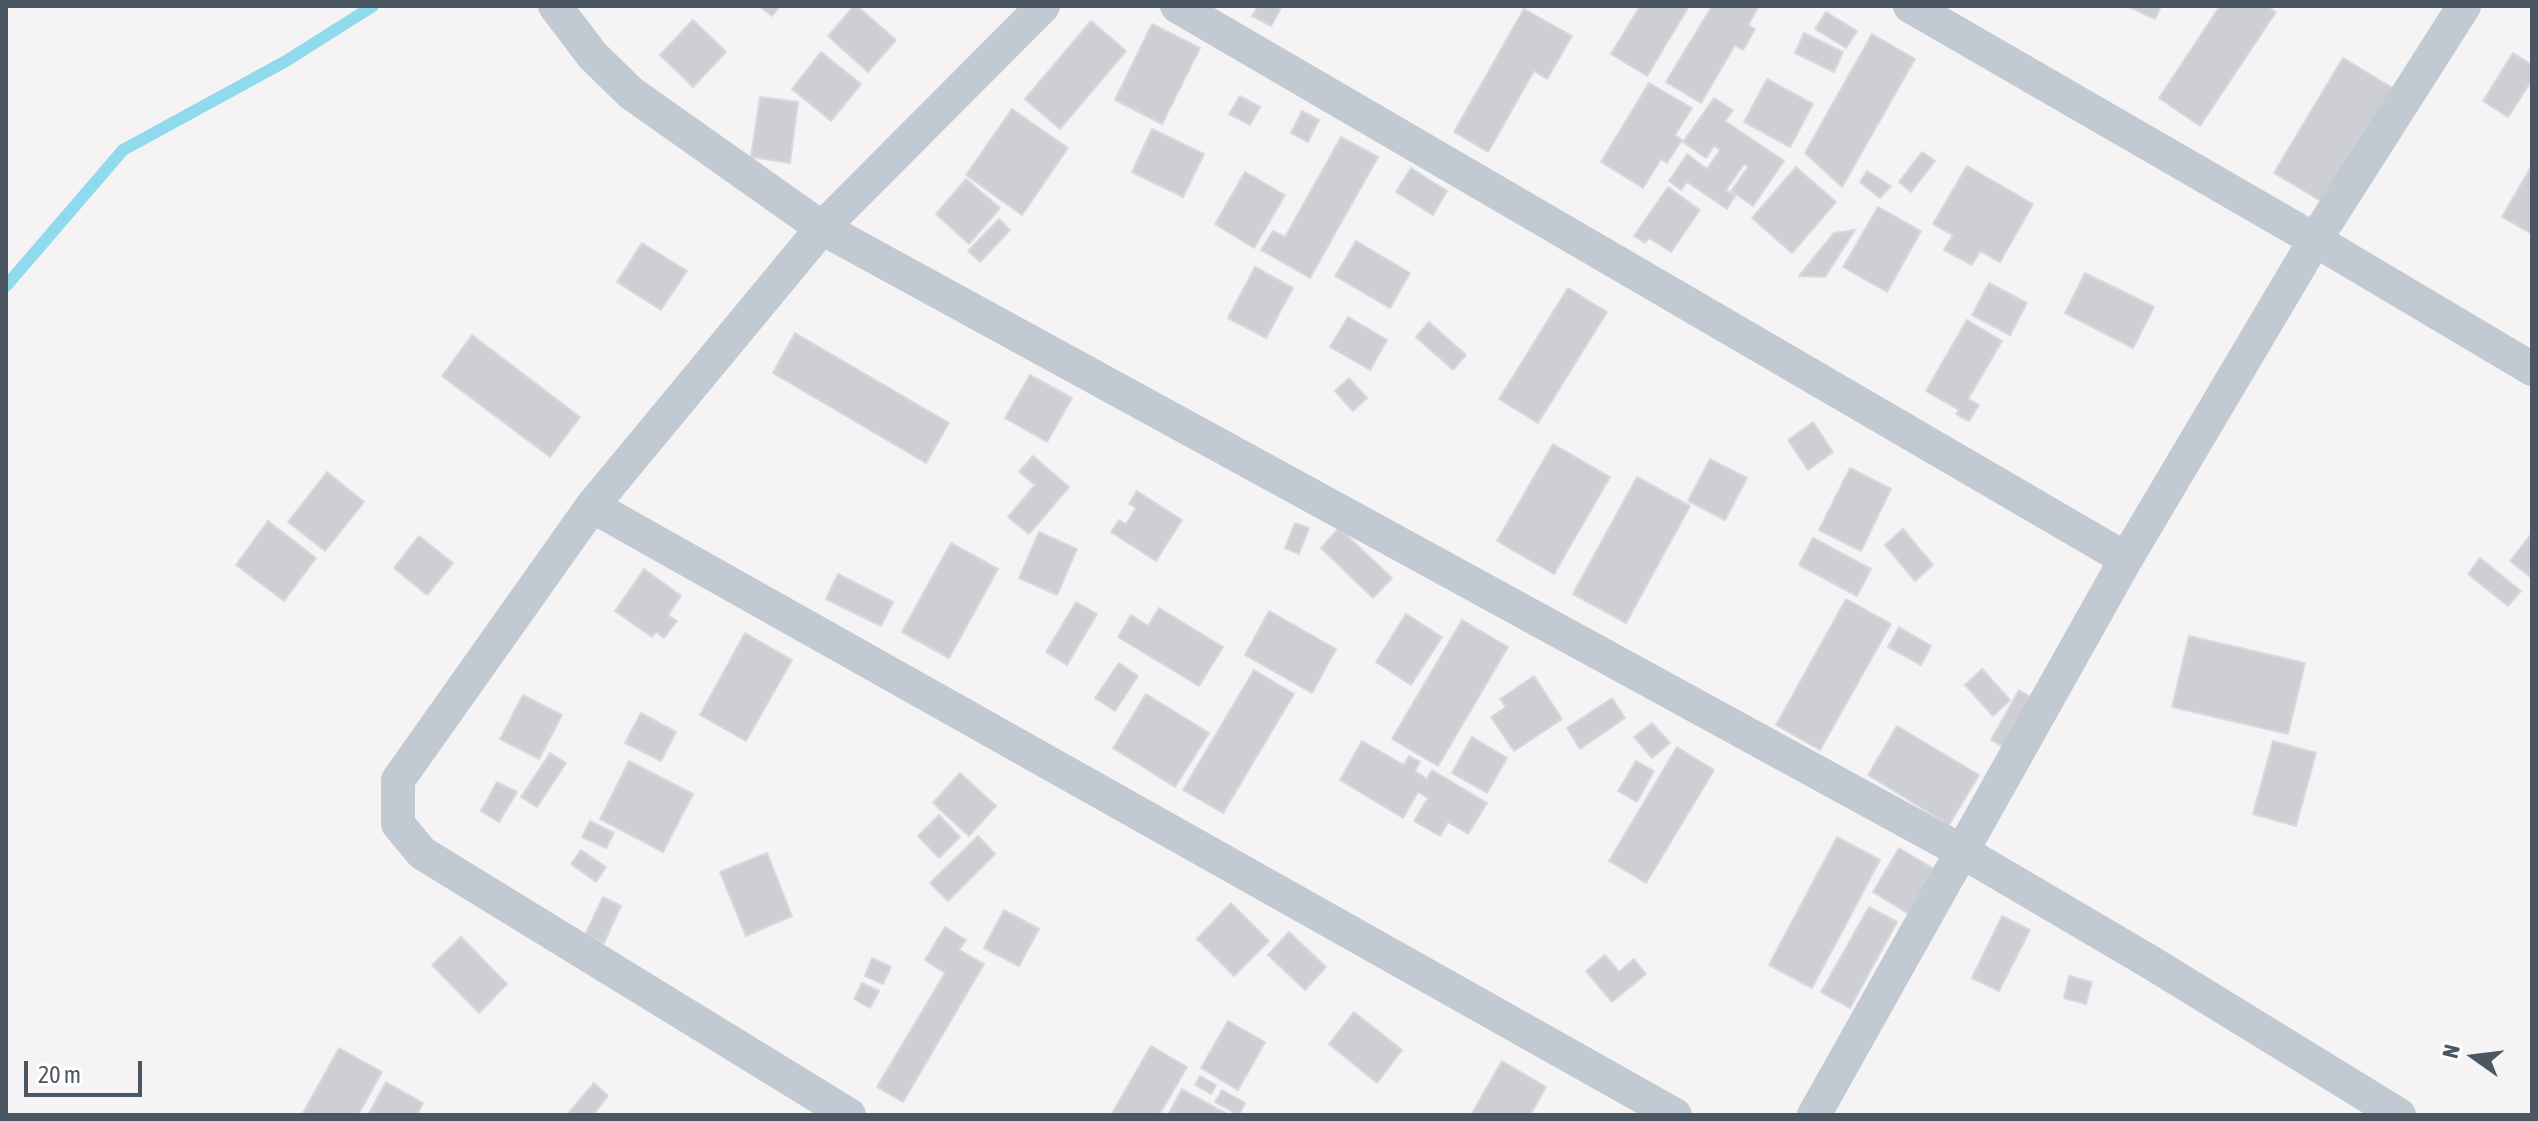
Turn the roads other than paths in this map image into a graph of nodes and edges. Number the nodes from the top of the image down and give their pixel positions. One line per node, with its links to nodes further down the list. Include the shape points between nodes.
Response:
1 (555, 6): 6 (street, via 593,56 631,93)
2 (1043, 6): 6 (street)
3 (1177, 6): 10 (street)
4 (1910, 6): 7 (street)
5 (2464, 6): 7 (street)
6 (822, 228): 9 (street); 11 (street)
7 (2315, 240): 8 (street); 10 (street)
8 (2532, 369)
9 (592, 506): 12 (street, via 398,780 398,824 422,853); 13 (street)
10 (2126, 559): 11 (street)
11 (1963, 852): 14 (street); 15 (street)
12 (849, 1115)
13 (1675, 1115)
14 (1814, 1115)
15 (2399, 1115)

